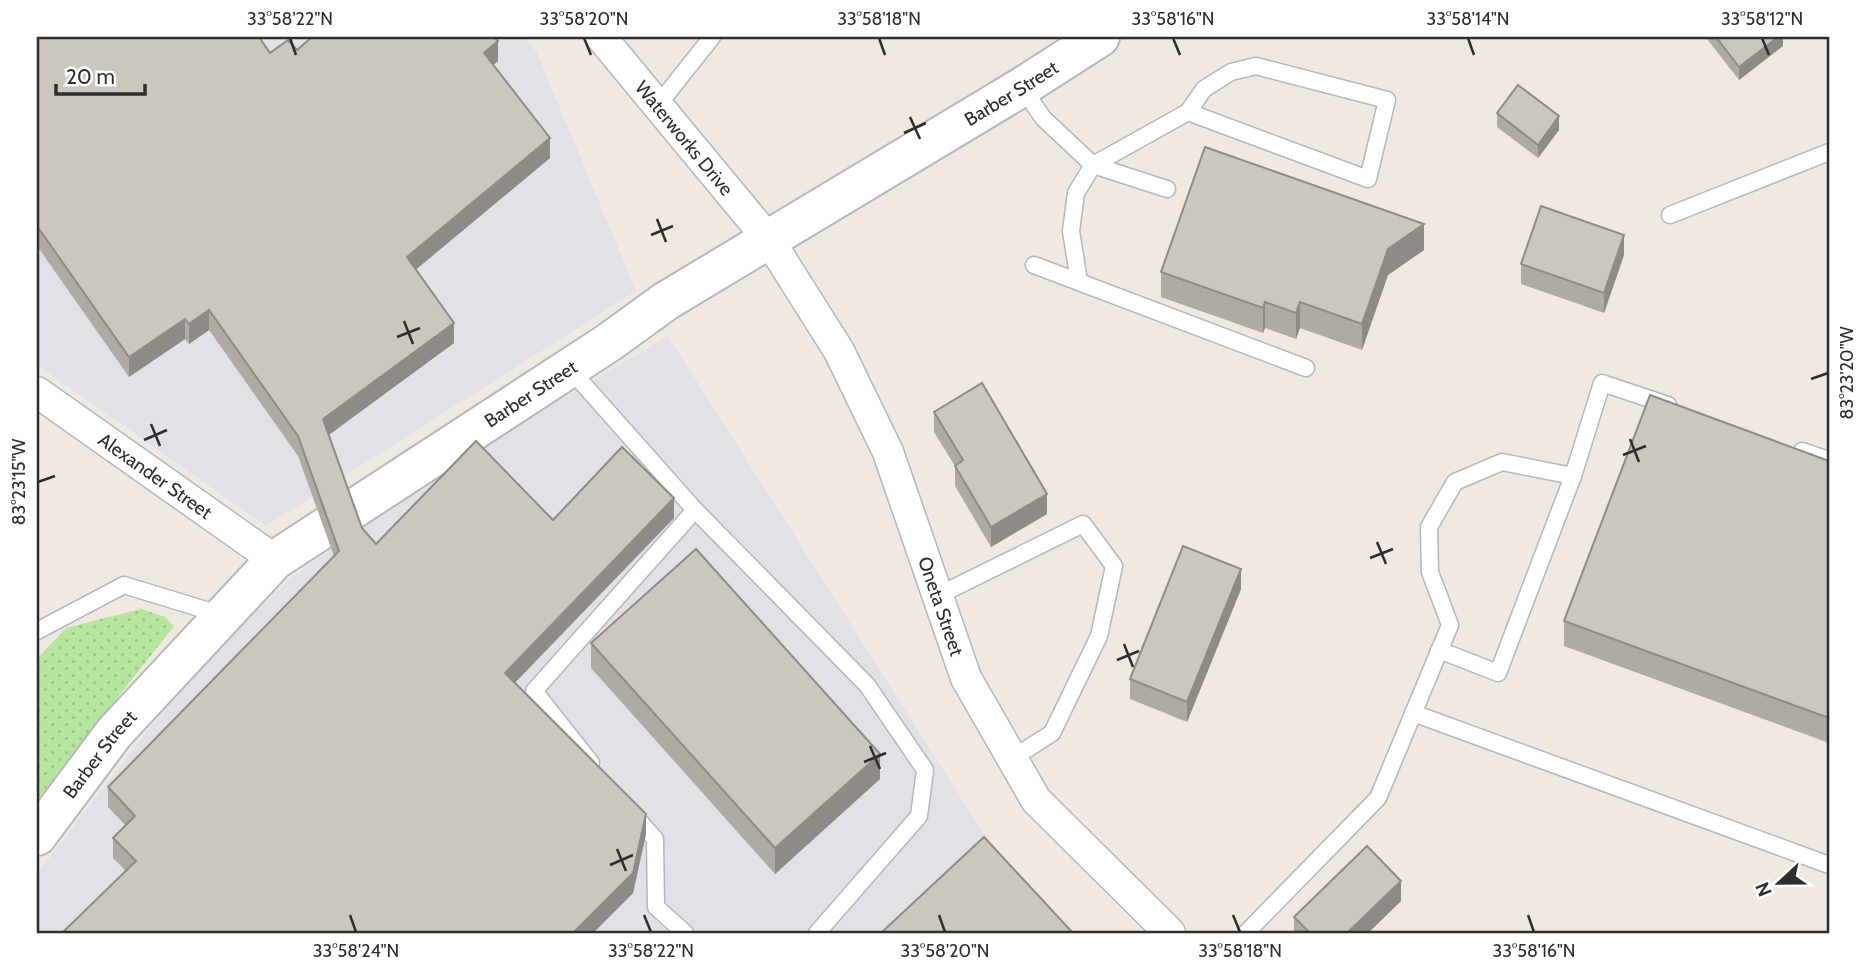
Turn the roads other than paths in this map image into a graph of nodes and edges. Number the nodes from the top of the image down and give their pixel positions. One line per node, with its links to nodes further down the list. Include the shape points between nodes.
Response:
1 (601, 37): 5 (street, Waterworks Drive)
2 (712, 37): 5 (lane)
3 (1100, 37): 4 (street, Barber Street)
4 (1022, 87): 8 (lane, via 1043,118); 11 (street, Barber Street)
5 (658, 105): 11 (street, Waterworks Drive)
6 (1188, 112): 6 (lane, via 1204,89 1231,72 1256,66 1387,100 1368,178); 8 (lane)
7 (1829, 152): 10 (lane)
8 (1093, 165): 9 (lane); 13 (lane, via 1076,193 1072,231)
9 (1167, 189)
10 (1670, 215)
11 (769, 240): 14 (street, Barber Street, via 666,301); 23 (street, Oneta Street, via 839,351 888,452)
12 (1034, 265): 13 (lane)
13 (1079, 281): 15 (lane)
14 (569, 368): 21 (lane); 22 (street, Barber Street)
15 (1306, 368)
16 (37, 392): 22 (street, Alexander Street)
17 (1678, 408): 20 (lane, via 1602,383)
18 (1791, 447): 19 (lane)
19 (1829, 460)
20 (1573, 476): 26 (lane, via 1498,673); 26 (lane, via 1502,462 1455,482 1429,527 1430,572 1450,625)
21 (695, 510): 29 (lane, via 534,691); 34 (lane, via 867,685 925,769 919,816)
22 (275, 560): 24 (street, Barber Street)
23 (937, 596): 28 (street, Oneta Street, via 966,678); 28 (lane, via 1083,524 1114,566 1099,636 1052,733)
24 (222, 615): 25 (lane, via 124,585); 31 (street, Barber Street, via 114,733)
25 (37, 631)
26 (1440, 650): 27 (lane)
27 (1413, 713): 32 (lane); 36 (lane, via 1378,798)
28 (1013, 758): 35 (street, Oneta Street, via 1036,800)
29 (601, 775)
30 (625, 804): 33 (lane, via 655,839 656,907)
31 (37, 836)
32 (1829, 865)
33 (685, 933)
34 (817, 933)
35 (1170, 933)
36 (1246, 933)

